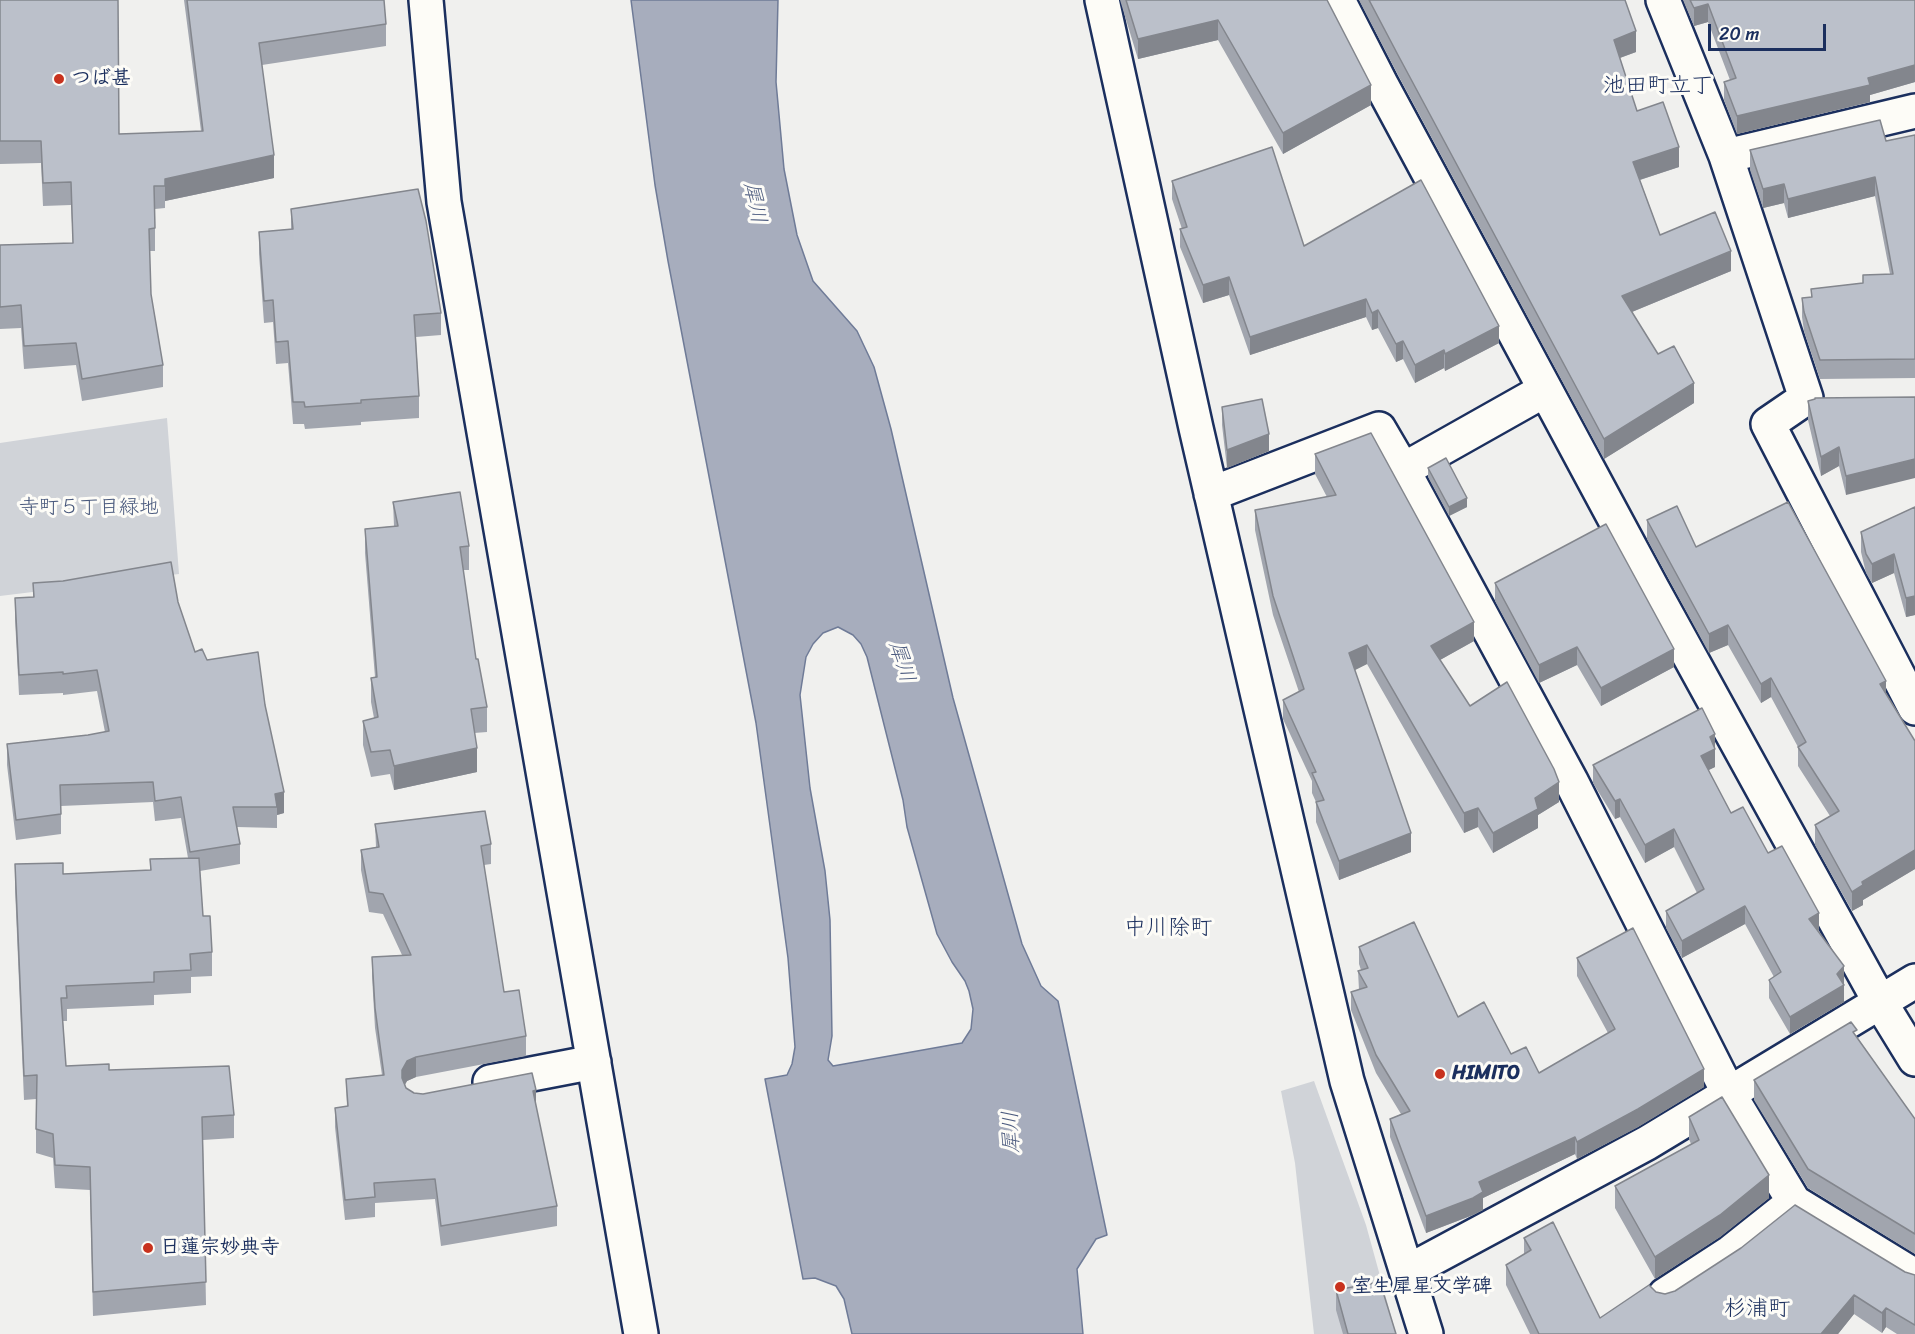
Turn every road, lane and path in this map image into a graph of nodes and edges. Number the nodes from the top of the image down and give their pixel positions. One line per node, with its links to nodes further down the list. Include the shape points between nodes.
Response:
1 (426, 0): 16 (street, via 444,202)
2 (1102, 0): 11 (street)
3 (1338, 0): 7 (street)
4 (1663, 0): 6 (street)
5 (1915, 111): 6 (street)
6 (1726, 156): 8 (street)
7 (1545, 390): 10 (street); 14 (street)
8 (1806, 398): 9 (street); 12 (street, via 1768,424)
9 (1838, 398)
10 (1403, 470): 11 (street, via 1379,429); 18 (street, via 1571,781)
11 (1211, 494): 20 (street, via 1347,1082)
12 (1915, 708)
13 (1915, 981): 14 (street)
14 (1881, 1002): 15 (street); 18 (street)
15 (1915, 1059)
16 (594, 1062): 17 (street); 23 (street)
17 (466, 1086)
18 (1729, 1094): 19 (street); 20 (street, via 1647,1143)
19 (1794, 1202): 21 (street); 22 (street, via 1731,1252)
20 (1407, 1272): 24 (street)
21 (1915, 1276)
22 (1665, 1295)
23 (641, 1334)
24 (1426, 1334)

